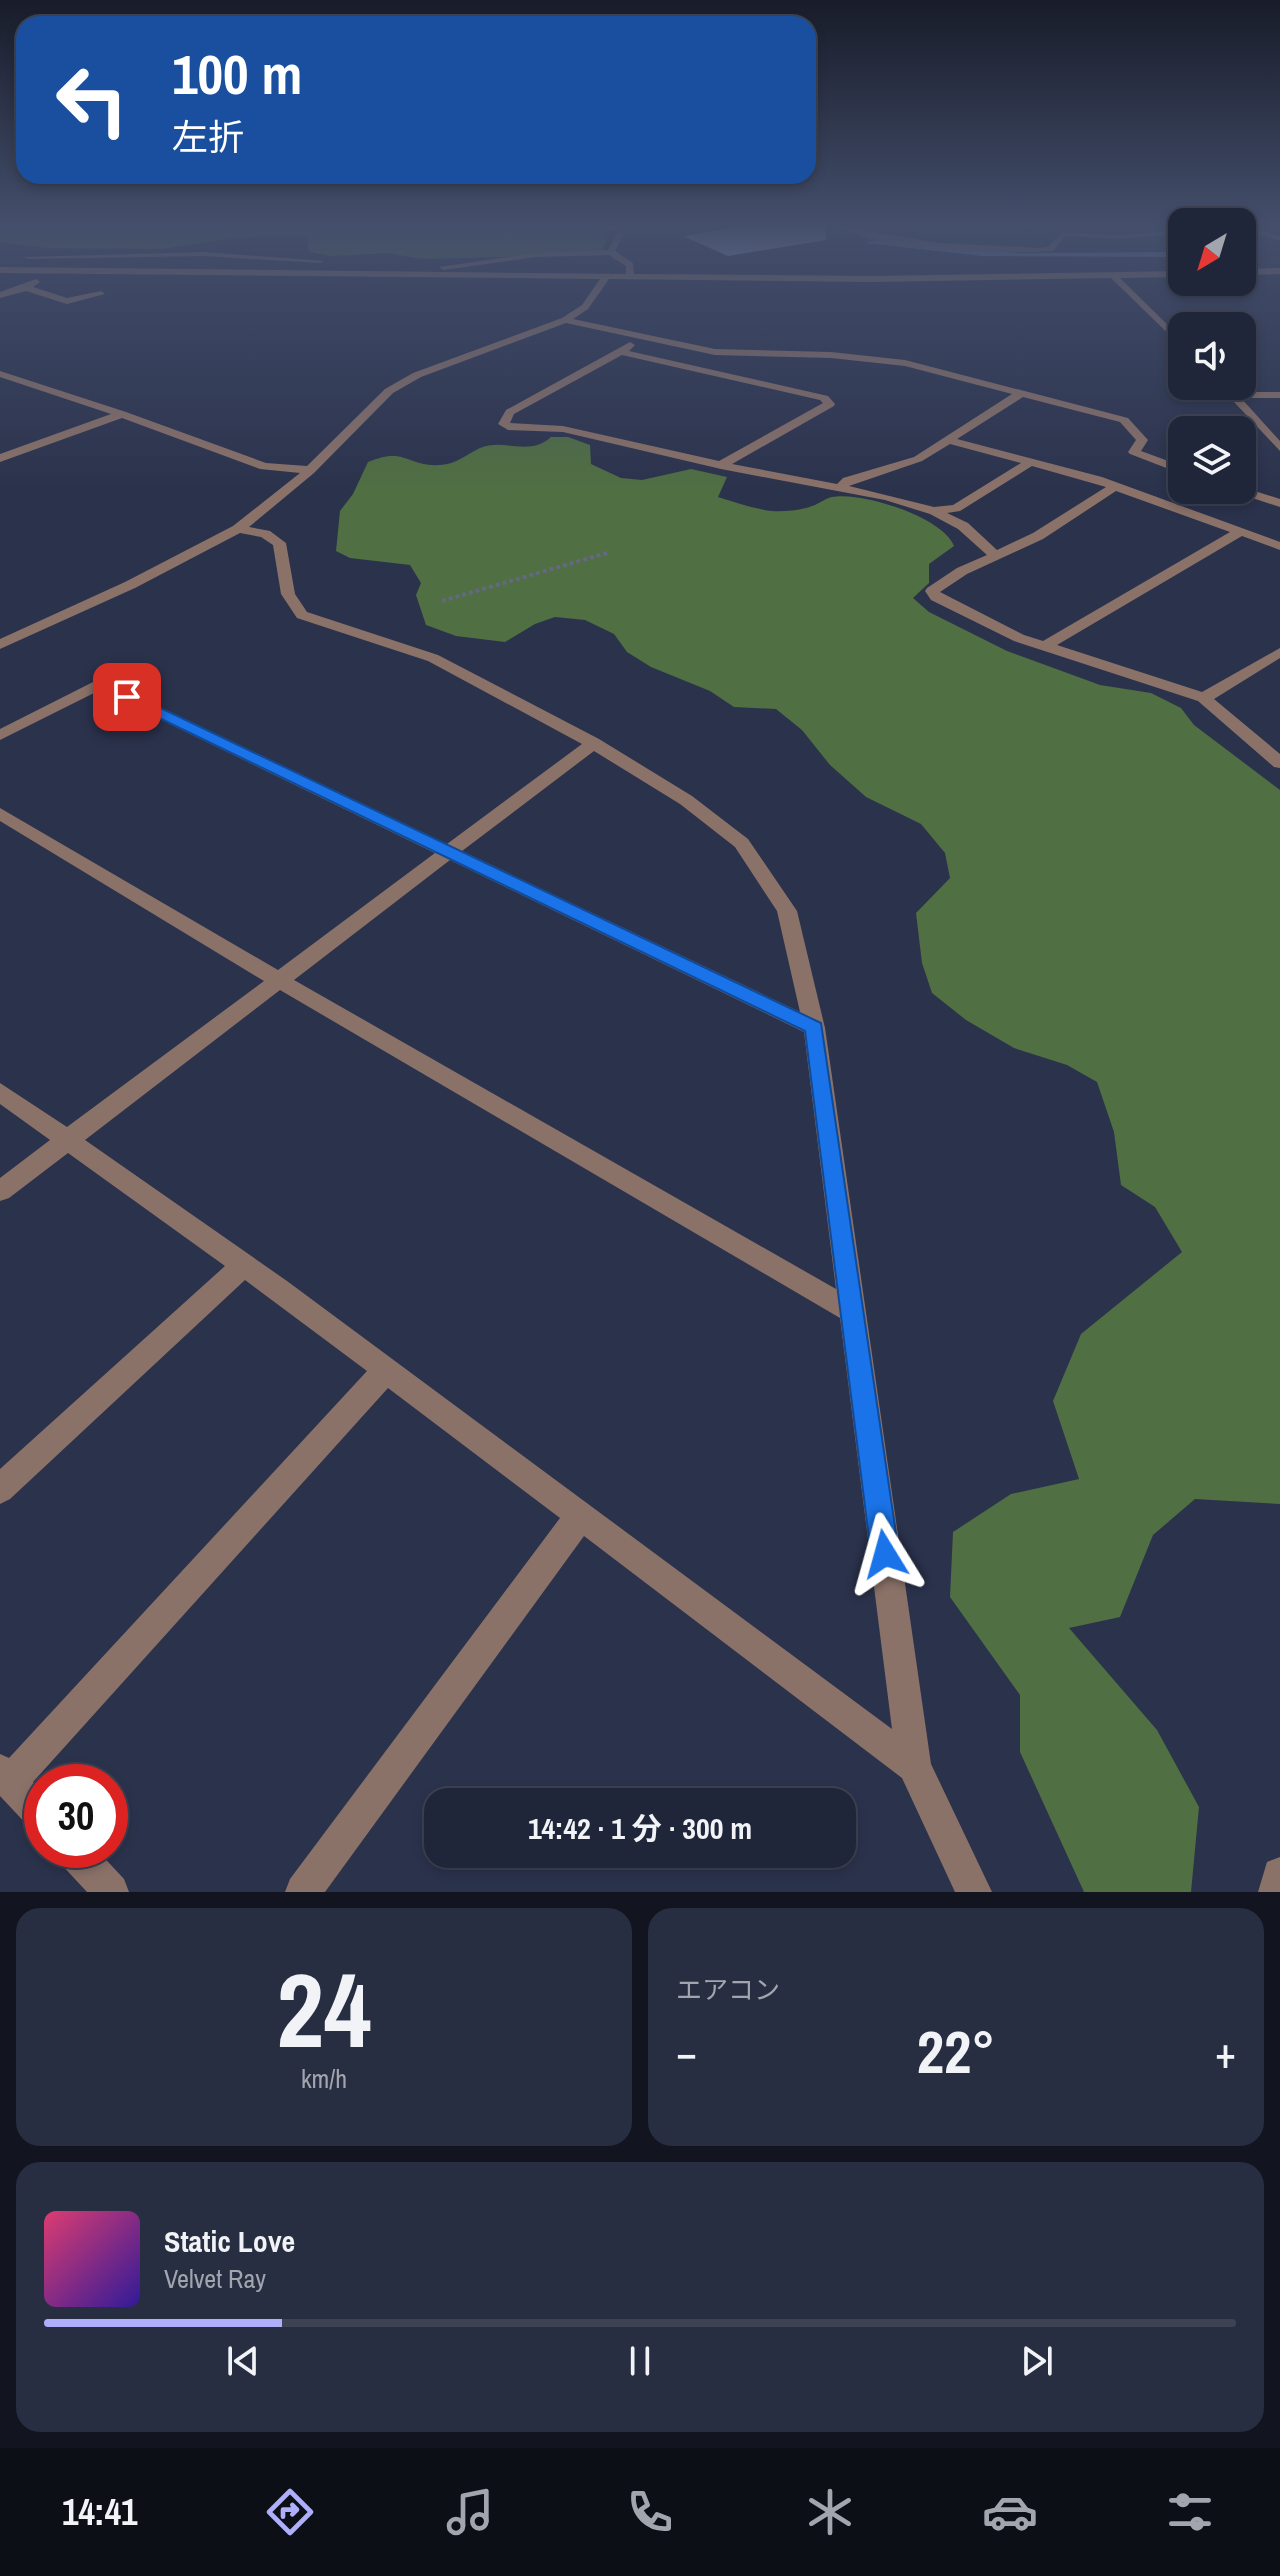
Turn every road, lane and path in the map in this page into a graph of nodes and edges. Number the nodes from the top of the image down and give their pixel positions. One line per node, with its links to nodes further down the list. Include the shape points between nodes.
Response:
1 (575, 313): 3 (street)
2 (1151, 313): 4 (street)
3 (565, 320): 5 (street); 19 (street, via 403,383 365,413)
4 (1168, 330)
5 (640, 337): 6 (street); 8 (street, via 715,352 905,363)
6 (621, 352): 17 (street, via 824,398 830,404); 17 (street, via 510,412 504,424 563,429)
7 (0, 374): 12 (street)
8 (1020, 394): 13 (street); 18 (street, via 1124,420 1142,440 1134,452)
9 (1256, 395): 10 (street)
10 (1280, 395)
11 (1237, 400): 14 (street)
12 (122, 414): 15 (street); 19 (street, via 264,466)
13 (949, 440): 16 (street); 21 (street, via 918,459 847,481)
14 (1280, 448)
15 (0, 458)
16 (1030, 462): 20 (street); 24 (street, via 956,508)
17 (721, 465): 21 (street)
18 (1168, 465)
19 (310, 470): 25 (street)
20 (1114, 487): 26 (street); 29 (street)
21 (839, 489): 24 (street)
22 (1256, 495): 23 (street)
23 (1280, 503)
24 (934, 511): 29 (street, via 963,526)
25 (238, 529): 31 (street); 36 (street, via 279,543 288,594 302,615 433,658)
26 (1240, 532): 27 (street); 32 (street)
27 (1280, 546)
28 (610, 552): 30 (path)
29 (996, 556): 32 (street, via 932,591)
30 (442, 601)
31 (0, 645)
32 (1044, 647): 34 (street)
33 (1280, 652): 34 (street)
34 (1204, 698): 37 (street)
35 (0, 735): 39 (street, via 100,684)
36 (593, 743): 39 (street); 41 (street, via 686,800 742,843 787,911)
37 (1280, 763)
38 (0, 813): 40 (street)
39 (447, 851): 40 (street); 41 (street)
40 (280, 981): 43 (street); 46 (street)
41 (814, 1028): 46 (street)
42 (0, 1092): 43 (street)
43 (67, 1142): 44 (street); 45 (street)
44 (0, 1191)
45 (244, 1265): 47 (street); 48 (street)
46 (852, 1311): 50 (street)
47 (386, 1370): 49 (street); 51 (street)
48 (0, 1489)
49 (580, 1516): 50 (street); 56 (street)
50 (914, 1766): 57 (street)
51 (5, 1776): 52 (street)
52 (24, 1797)
53 (89, 1868): 55 (street)
54 (1280, 1875): 58 (street)
55 (111, 1892)
56 (303, 1892)
57 (974, 1892)
58 (1276, 1892)

